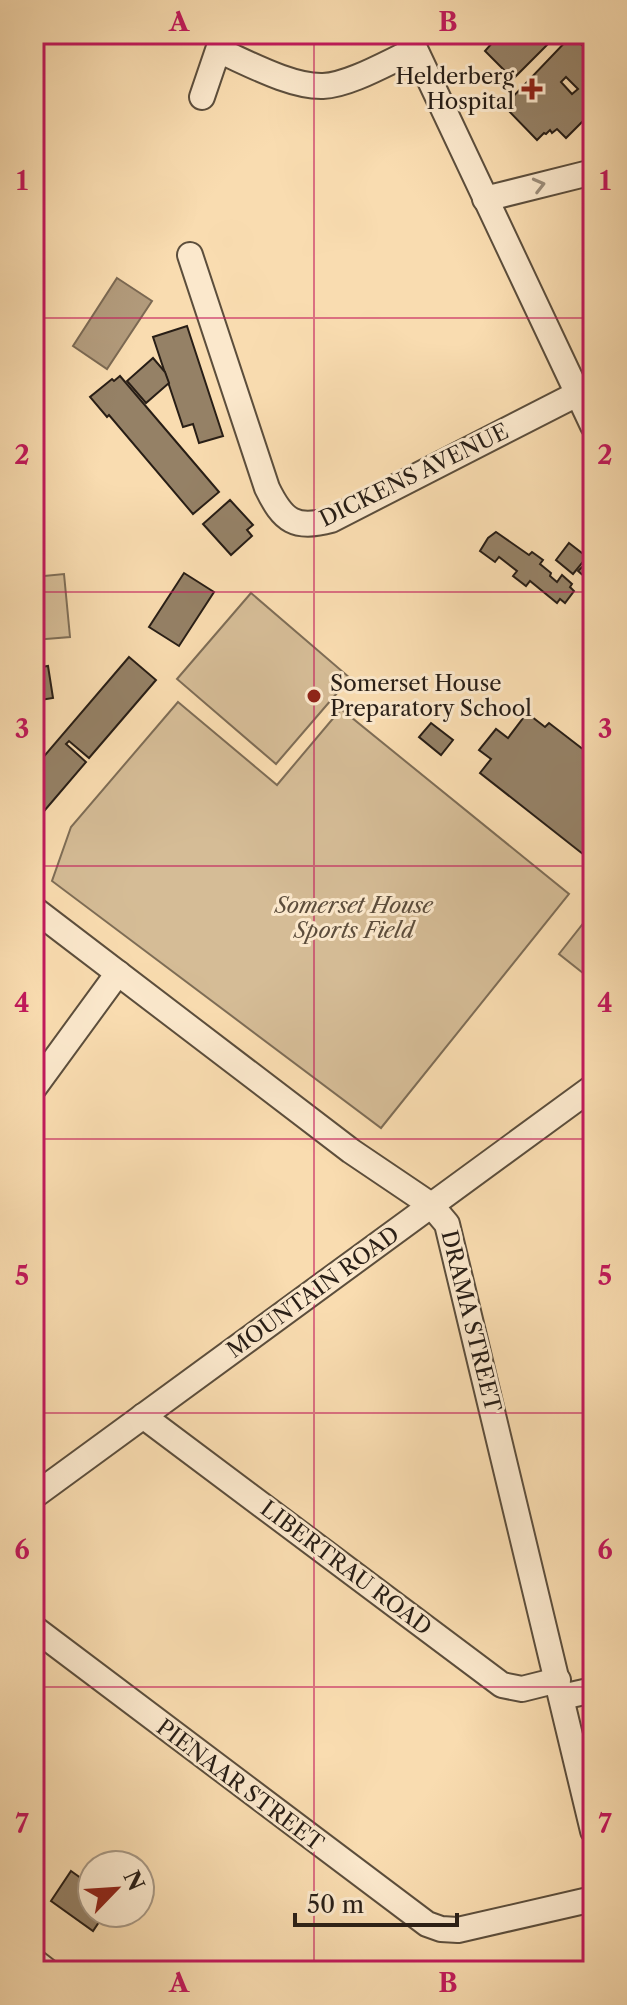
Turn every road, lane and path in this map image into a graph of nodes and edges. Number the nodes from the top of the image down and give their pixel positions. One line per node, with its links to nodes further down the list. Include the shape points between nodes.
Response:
1 (412, 42): 2 (street, via 349,79 326,86 298,83 218,50); 4 (street)
2 (202, 97)
3 (593, 172): 4 (street, one-way to 3)
4 (485, 199): 6 (street)
5 (190, 255): 6 (street, DICKENS AVENUE, via 267,488 275,505 296,523 331,520)
6 (577, 394): 7 (street)
7 (593, 426)
8 (34, 909): 9 (street, DRAMA STREET)
9 (118, 973): 11 (street); 12 (street, DRAMA STREET, via 351,1151)
10 (593, 1087): 12 (street, MOUNTAIN ROAD)
11 (34, 1088)
12 (431, 1205): 13 (street, MOUNTAIN ROAD); 16 (street, DRAMA STREET, via 451,1233)
13 (143, 1416): 14 (street, MOUNTAIN ROAD); 16 (street, LIBERTRAU ROAD, via 502,1685)
14 (34, 1496)
15 (34, 1628): 19 (street, PIENAAR STREET, via 427,1924 458,1930)
16 (560, 1689): 17 (street, LIBERTRAU ROAD); 18 (street, DRAMA STREET)
17 (593, 1690)
18 (593, 1831)
19 (593, 1899)
20 (34, 1961): 21 (street)
21 (47, 1971)

